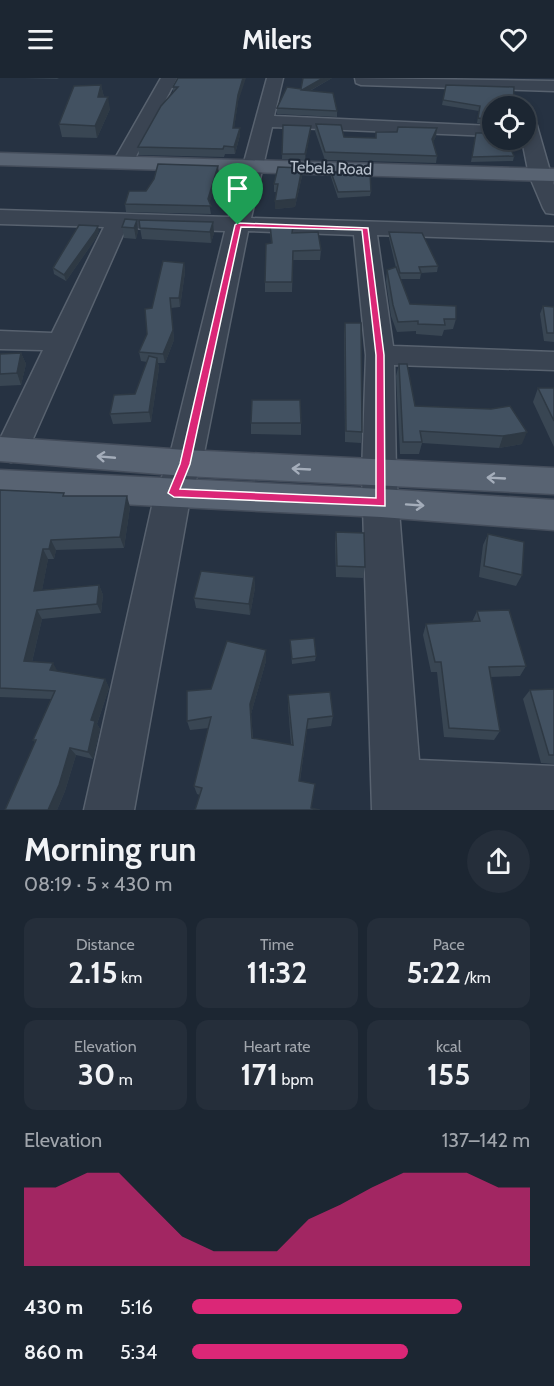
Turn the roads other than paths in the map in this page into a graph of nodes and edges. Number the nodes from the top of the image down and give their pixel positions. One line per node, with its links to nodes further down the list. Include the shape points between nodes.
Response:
1 (169, 78): 11 (street)
2 (275, 78): 7 (street)
3 (360, 83): 4 (street)
4 (519, 85): 5 (street); 6 (street)
5 (554, 86)
6 (522, 96)
7 (264, 121): 8 (street, via 354,119); 12 (street)
8 (482, 130)
9 (535, 150): 13 (street)
10 (0, 159): 11 (main road, Tebela Road)
11 (123, 162): 12 (main road, Tebela Road)
12 (253, 165): 13 (main road, Tebela Road); 17 (street)
13 (547, 175): 14 (street)
14 (554, 208)
15 (0, 217): 16 (street)
16 (118, 221): 17 (street); 21 (street)
17 (238, 225): 18 (street); 25 (street)
18 (365, 228): 19 (street); 22 (street)
19 (554, 234)
20 (0, 340): 21 (street)
21 (61, 342): 24 (street)
22 (380, 355): 23 (street); 28 (street)
23 (554, 362)
24 (5, 449): 25 (main road, one-way to 24)
25 (179, 478): 27 (main road); 28 (main road); 32 (street)
26 (554, 481): 28 (main road, one-way to 28)
27 (0, 484)
28 (380, 488): 29 (main road, one-way to 29); 31 (street)
29 (554, 515)
30 (554, 791): 31 (street)
31 (396, 797)
32 (110, 810)

